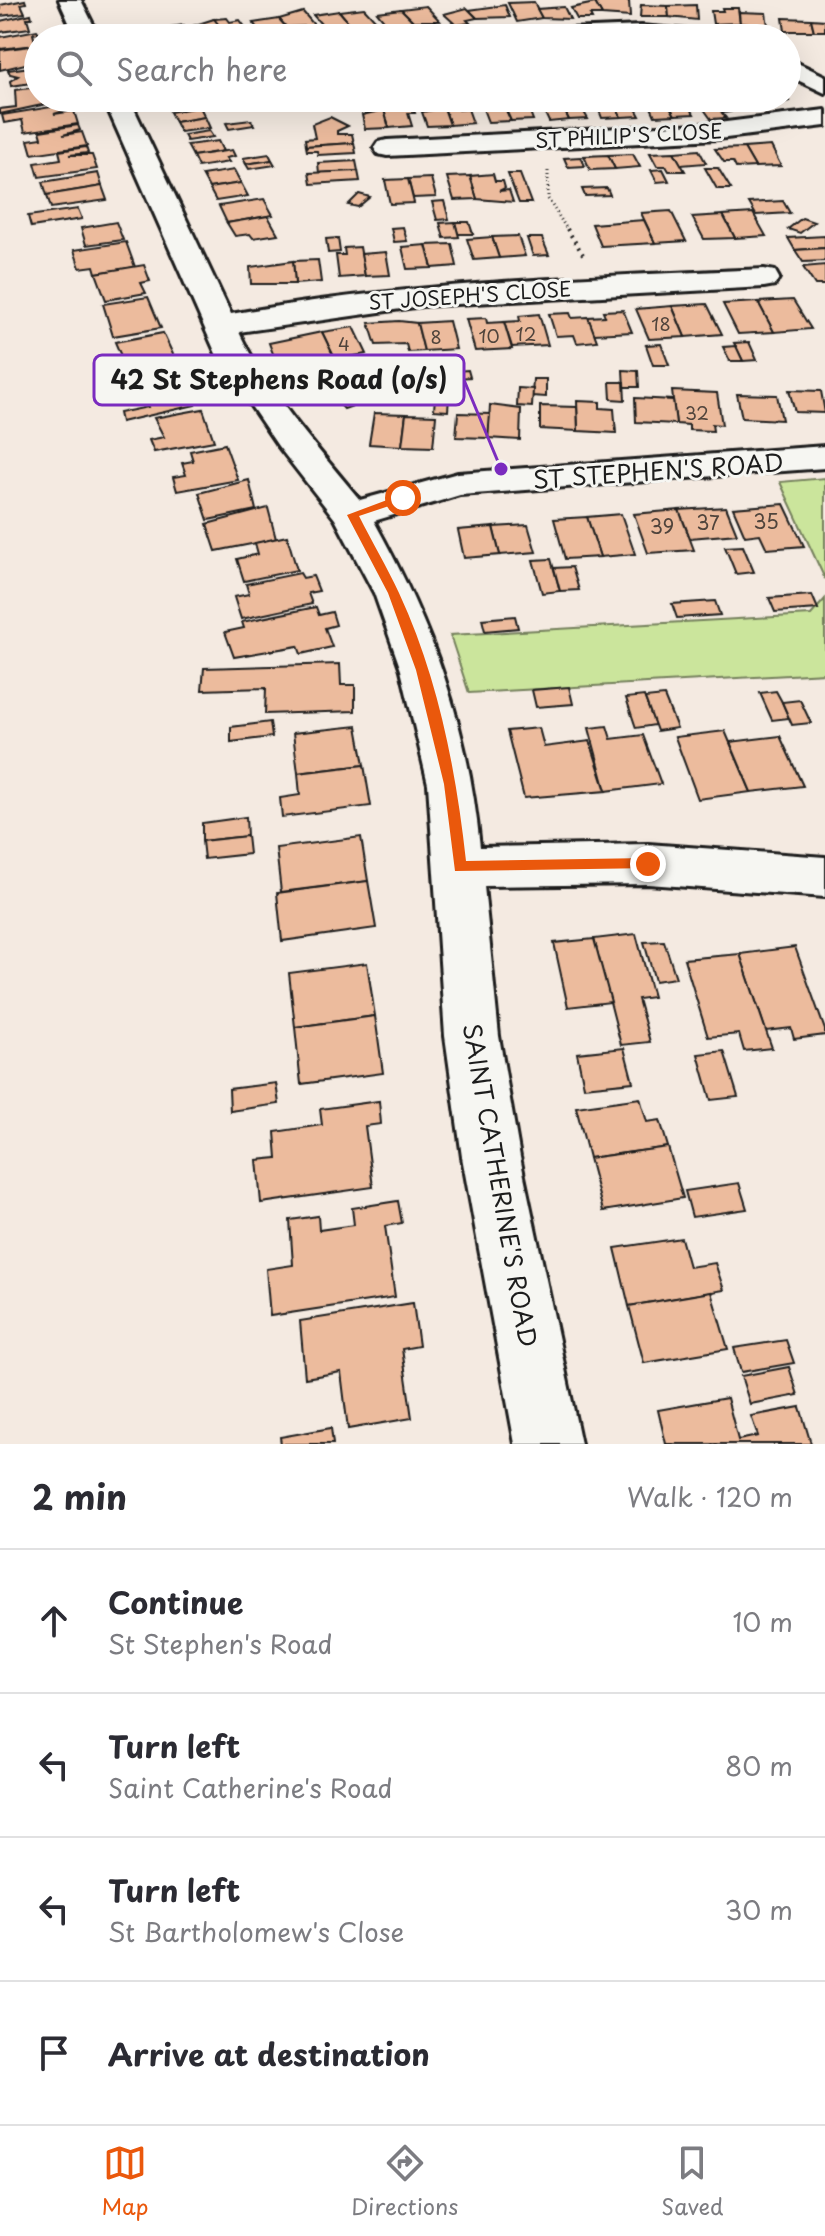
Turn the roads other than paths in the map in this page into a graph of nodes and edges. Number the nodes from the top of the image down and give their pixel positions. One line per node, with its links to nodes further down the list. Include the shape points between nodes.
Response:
1 (70, 0): 2 (street)
2 (81, 24)
3 (825, 57): 4 (street)
4 (801, 62)
5 (801, 72): 6 (street)
6 (825, 86)
7 (122, 112): 11 (street, SAINT CATHERINE'S ROAD)
8 (825, 118): 9 (street, ST PHILIP'S CLOSE, via 434,154)
9 (387, 148)
10 (764, 278): 11 (street, ST JOSEPH'S CLOSE, via 719,270 415,296)
11 (219, 326): 13 (street, SAINT CATHERINE'S ROAD, via 253,385)
12 (825, 457): 13 (street, ST STEPHEN'S ROAD, via 458,484)
13 (352, 515): 14 (street, SAINT CATHERINE'S ROAD, via 394,593 422,670 451,784)
14 (460, 867): 15 (street, via 648,864); 16 (street, SAINT CATHERINE'S ROAD, via 477,1066)
15 (825, 877)
16 (548, 1444)

